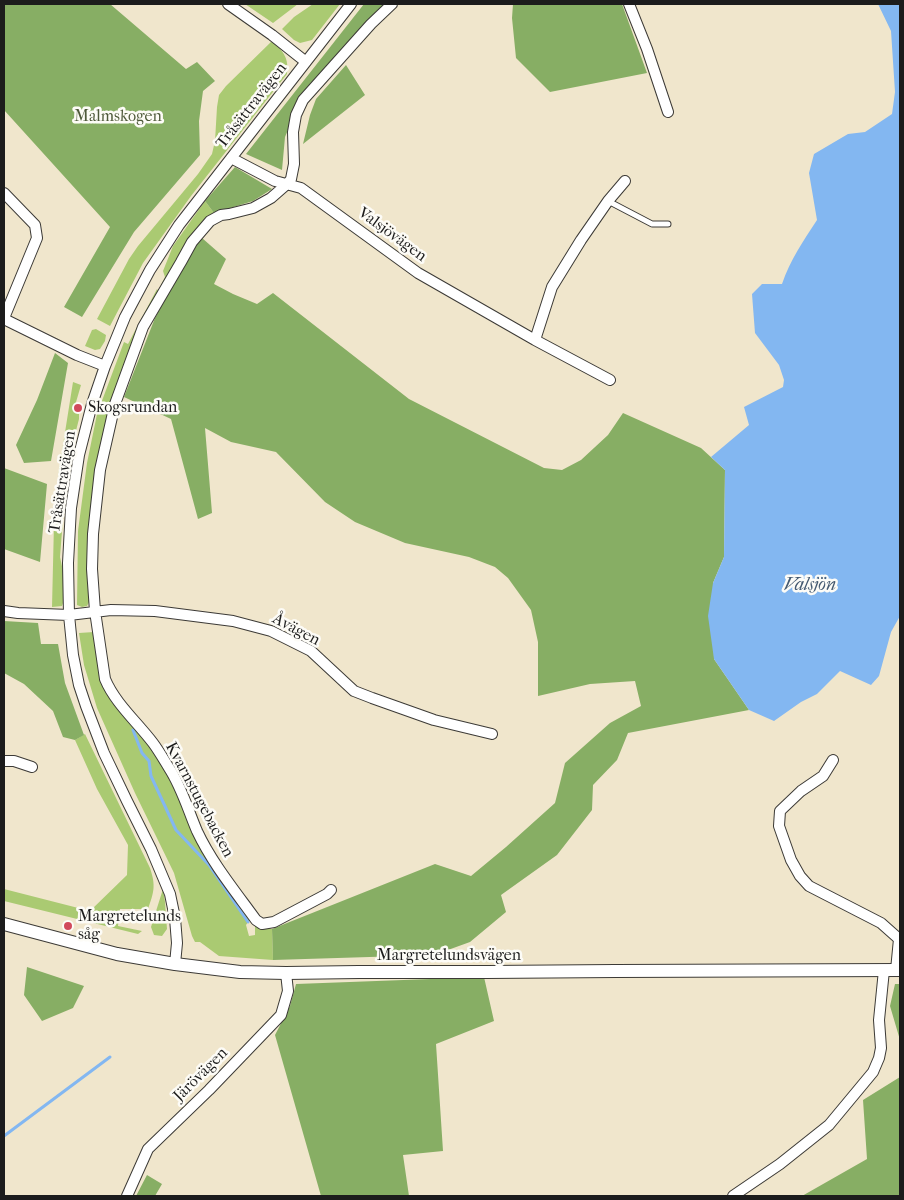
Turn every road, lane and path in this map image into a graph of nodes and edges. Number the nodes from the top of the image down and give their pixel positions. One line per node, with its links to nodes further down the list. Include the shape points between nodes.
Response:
1 (228, 4): 5 (street)
2 (351, 4): 5 (street, Tråsättravägen)
3 (392, 4): 9 (street, via 303,100 296,115 293,171)
4 (629, 4): 6 (street)
5 (306, 62): 7 (street, Tråsättravägen)
6 (668, 112)
7 (231, 158): 9 (street, Valsjövägen); 15 (street, Tråsättravägen, via 179,225 150,270 125,317)
8 (625, 181): 11 (street)
9 (287, 184): 14 (street, Valsjövägen, via 301,188 418,272); 18 (street, Kvarnstugebacken, via 253,208 221,215 210,221 192,242 143,327 115,404 100,470 93,534)
10 (4, 193): 13 (street, via 35,225 37,238)
11 (608, 201): 12 (lane, via 652,224); 14 (street, via 552,287)
12 (668, 224)
13 (4, 319): 15 (street)
14 (535, 340): 16 (street, Valsjövägen)
15 (105, 366): 19 (street, Tråsättravägen, via 79,455 71,508)
16 (610, 380)
17 (4, 611): 19 (street, Åvägen)
18 (95, 611): 19 (street, Åvägen); 20 (street, Åvägen, via 155,611 233,621 271,631 311,651 354,691 434,720); 24 (street, Kvarnstugebacken, via 108,686 171,771 208,852 256,920 262,924 274,922)
19 (68, 615): 26 (street, Tråsättravägen, via 79,685 95,730 170,894 175,918)
20 (492, 734)
21 (832, 760): 27 (street, via 823,776 780,811 779,826 791,860 809,886 881,923 899,939)
22 (4, 761): 23 (street)
23 (32, 767)
24 (331, 890)
25 (4, 924): 26 (street, Margretelundsvägen, via 117,954)
26 (175, 964): 28 (street, Margretelundsvägen, via 240,972)
27 (893, 970): 28 (street, Margretelundsvägen); 30 (street, via 879,1020 881,1048 874,1072 829,1125)
28 (286, 973): 29 (street, Järövägen, via 288,991 281,1015 148,1149)
29 (127, 1196)
30 (733, 1196)

